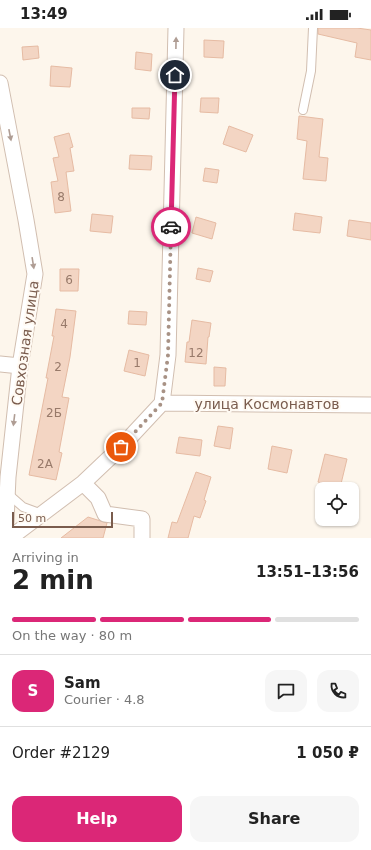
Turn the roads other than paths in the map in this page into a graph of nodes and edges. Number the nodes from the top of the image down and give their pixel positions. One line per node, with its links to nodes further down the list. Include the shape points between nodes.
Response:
1 (176, 28): 7 (street, one-way to 1, via 168,355)
2 (313, 28): 4 (lane, via 311,71)
3 (0, 83): 6 (street, Совхозная улица, one-way to 6, via 35,274)
4 (303, 110)
5 (0, 364): 6 (street)
6 (20, 366): 10 (street, Совхозная улица, one-way to 10)
7 (162, 403): 8 (street, улица Космонавтов); 9 (street)
8 (371, 405)
9 (84, 483): 11 (street); 14 (street, via 98,498 105,514 142,519)
10 (7, 493): 11 (lane, via 23,507); 12 (street, Совхозная улица, via 6,522)
11 (42, 514): 13 (street)
12 (0, 532)
13 (10, 538)
14 (142, 538)

